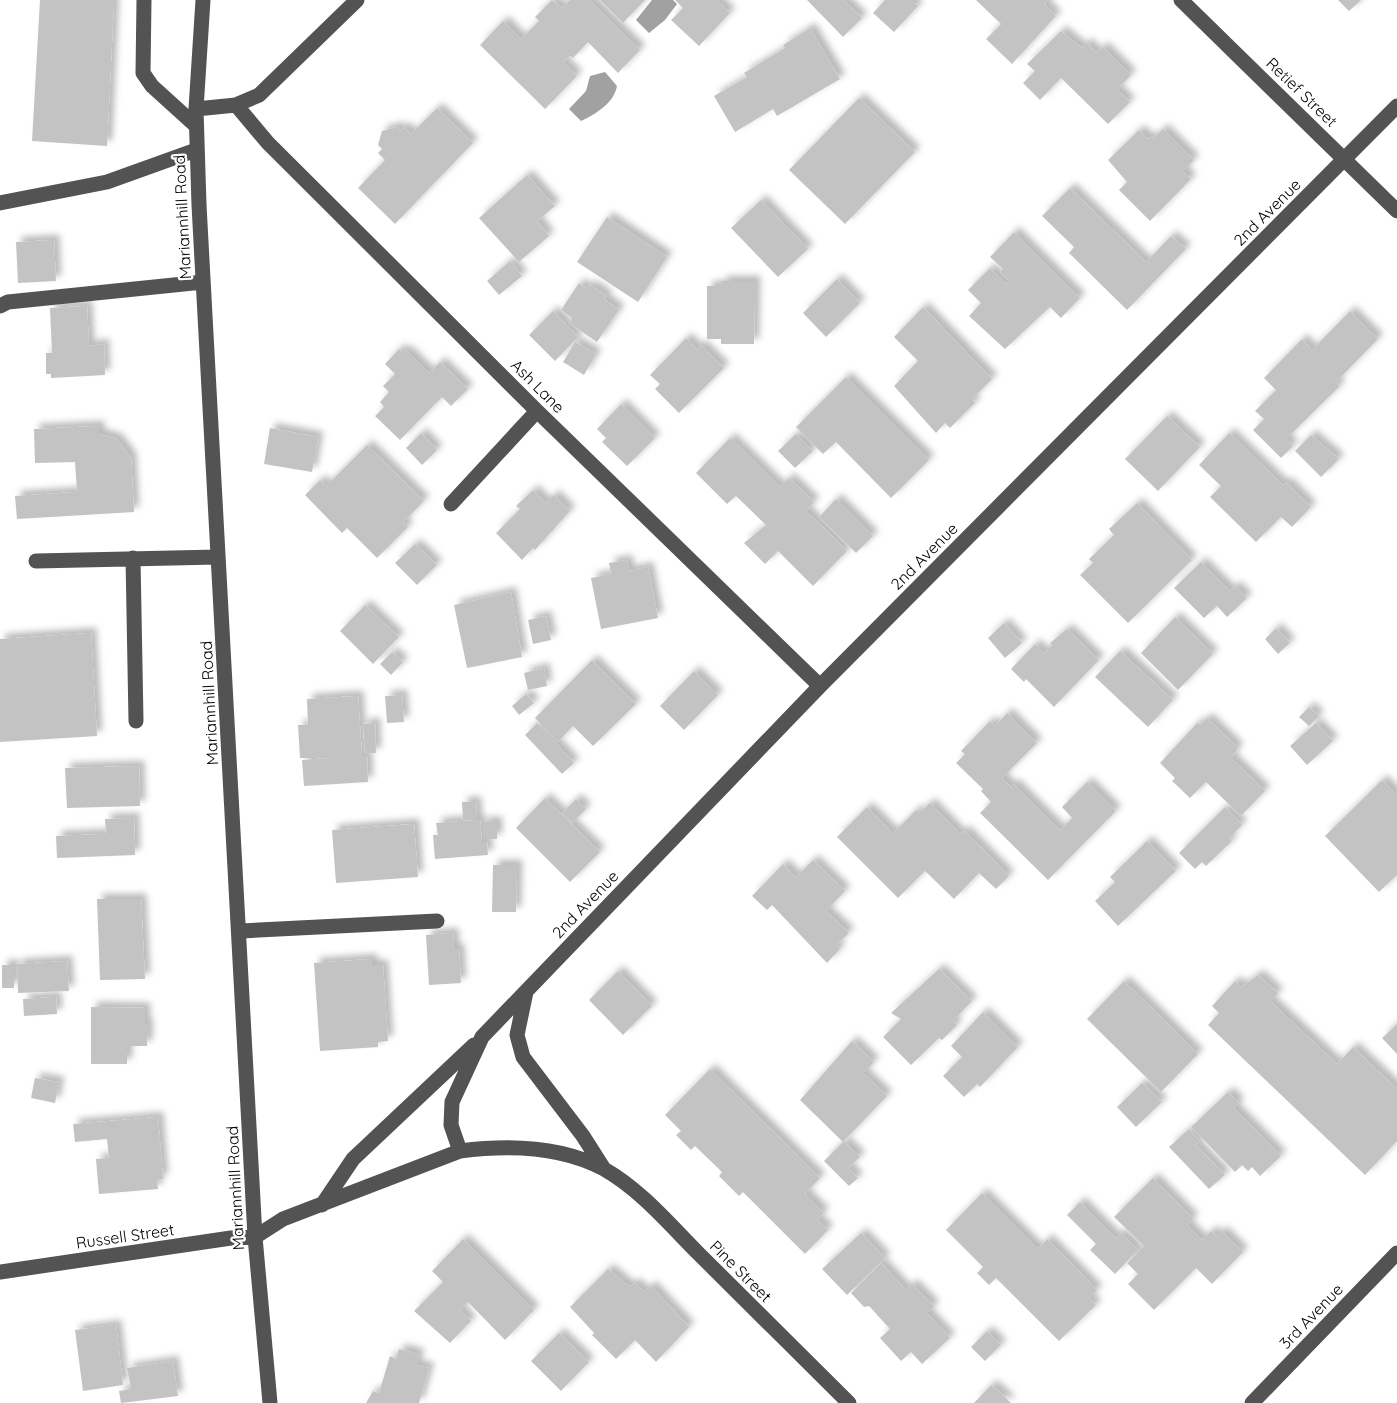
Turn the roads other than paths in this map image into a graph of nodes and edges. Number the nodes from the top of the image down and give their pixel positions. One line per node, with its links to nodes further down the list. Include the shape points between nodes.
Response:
1 (144, 0): 8 (street, via 143,73)
2 (203, 0): 7 (street, Mariannhill Road)
3 (357, 0): 5 (street, via 270,86)
4 (1181, 0): 10 (street, Retief Street)
5 (236, 105): 7 (street); 15 (street, Ash Lane, via 268,143)
6 (1397, 106): 10 (street, 2nd Avenue)
7 (195, 109): 8 (street, Mariannhill Road)
8 (195, 125): 9 (street, Mariannhill Road)
9 (196, 150): 11 (street, via 107,182); 13 (street, Mariannhill Road)
10 (1345, 159): 12 (street, Retief Street); 20 (street, 2nd Avenue)
11 (0, 203)
12 (1397, 211)
13 (203, 282): 14 (street, via 8,302); 17 (street, Mariannhill Road)
14 (0, 306)
15 (537, 411): 16 (street); 20 (street, Ash Lane)
16 (451, 504)
17 (218, 557): 18 (street); 23 (street, Mariannhill Road)
18 (133, 558): 19 (street); 21 (street)
19 (36, 561)
20 (820, 686): 24 (street, 2nd Avenue)
21 (136, 721)
22 (437, 921): 23 (street)
23 (240, 931): 29 (street, Mariannhill Road)
24 (526, 992): 25 (street, 2nd Avenue); 27 (street, Pine Street, via 517,1035 523,1057)
25 (482, 1037): 26 (street, 2nd Avenue, via 452,1102 451,1125); 28 (street, 2nd Avenue, via 353,1159)
26 (460, 1151): 27 (street, Pine Street, via 496,1146 538,1151 577,1159); 28 (street)
27 (604, 1170): 33 (street, Pine Street, via 644,1199)
28 (322, 1205): 29 (street, via 283,1219)
29 (255, 1238): 31 (street, Russell Street, via 231,1238); 32 (street, Mariannhill Road)
30 (1397, 1253): 34 (street, 3rd Avenue)
31 (0, 1272)
32 (270, 1403)
33 (849, 1403)
34 (1252, 1403)

